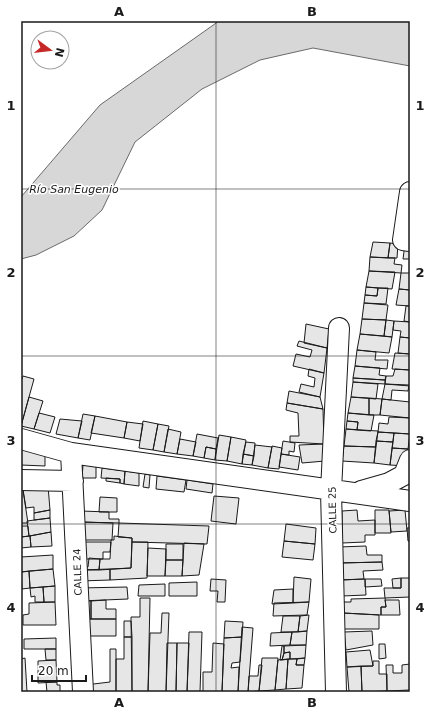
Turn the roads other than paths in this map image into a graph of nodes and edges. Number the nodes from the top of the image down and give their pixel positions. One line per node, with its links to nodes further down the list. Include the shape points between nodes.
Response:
1 (410, 197): 2 (street)
2 (406, 241)
3 (339, 328): 9 (street, CALLE 25)
4 (21, 440): 5 (street)
5 (71, 453): 8 (street, CALLE 24); 9 (street)
6 (410, 460): 10 (street, via 404,475 389,483)
7 (21, 480): 8 (street)
8 (73, 481): 12 (street, CALLE 24)
9 (331, 491): 10 (street); 13 (street, CALLE 25)
10 (352, 494): 11 (street)
11 (410, 501)
12 (82, 692)
13 (336, 692)

